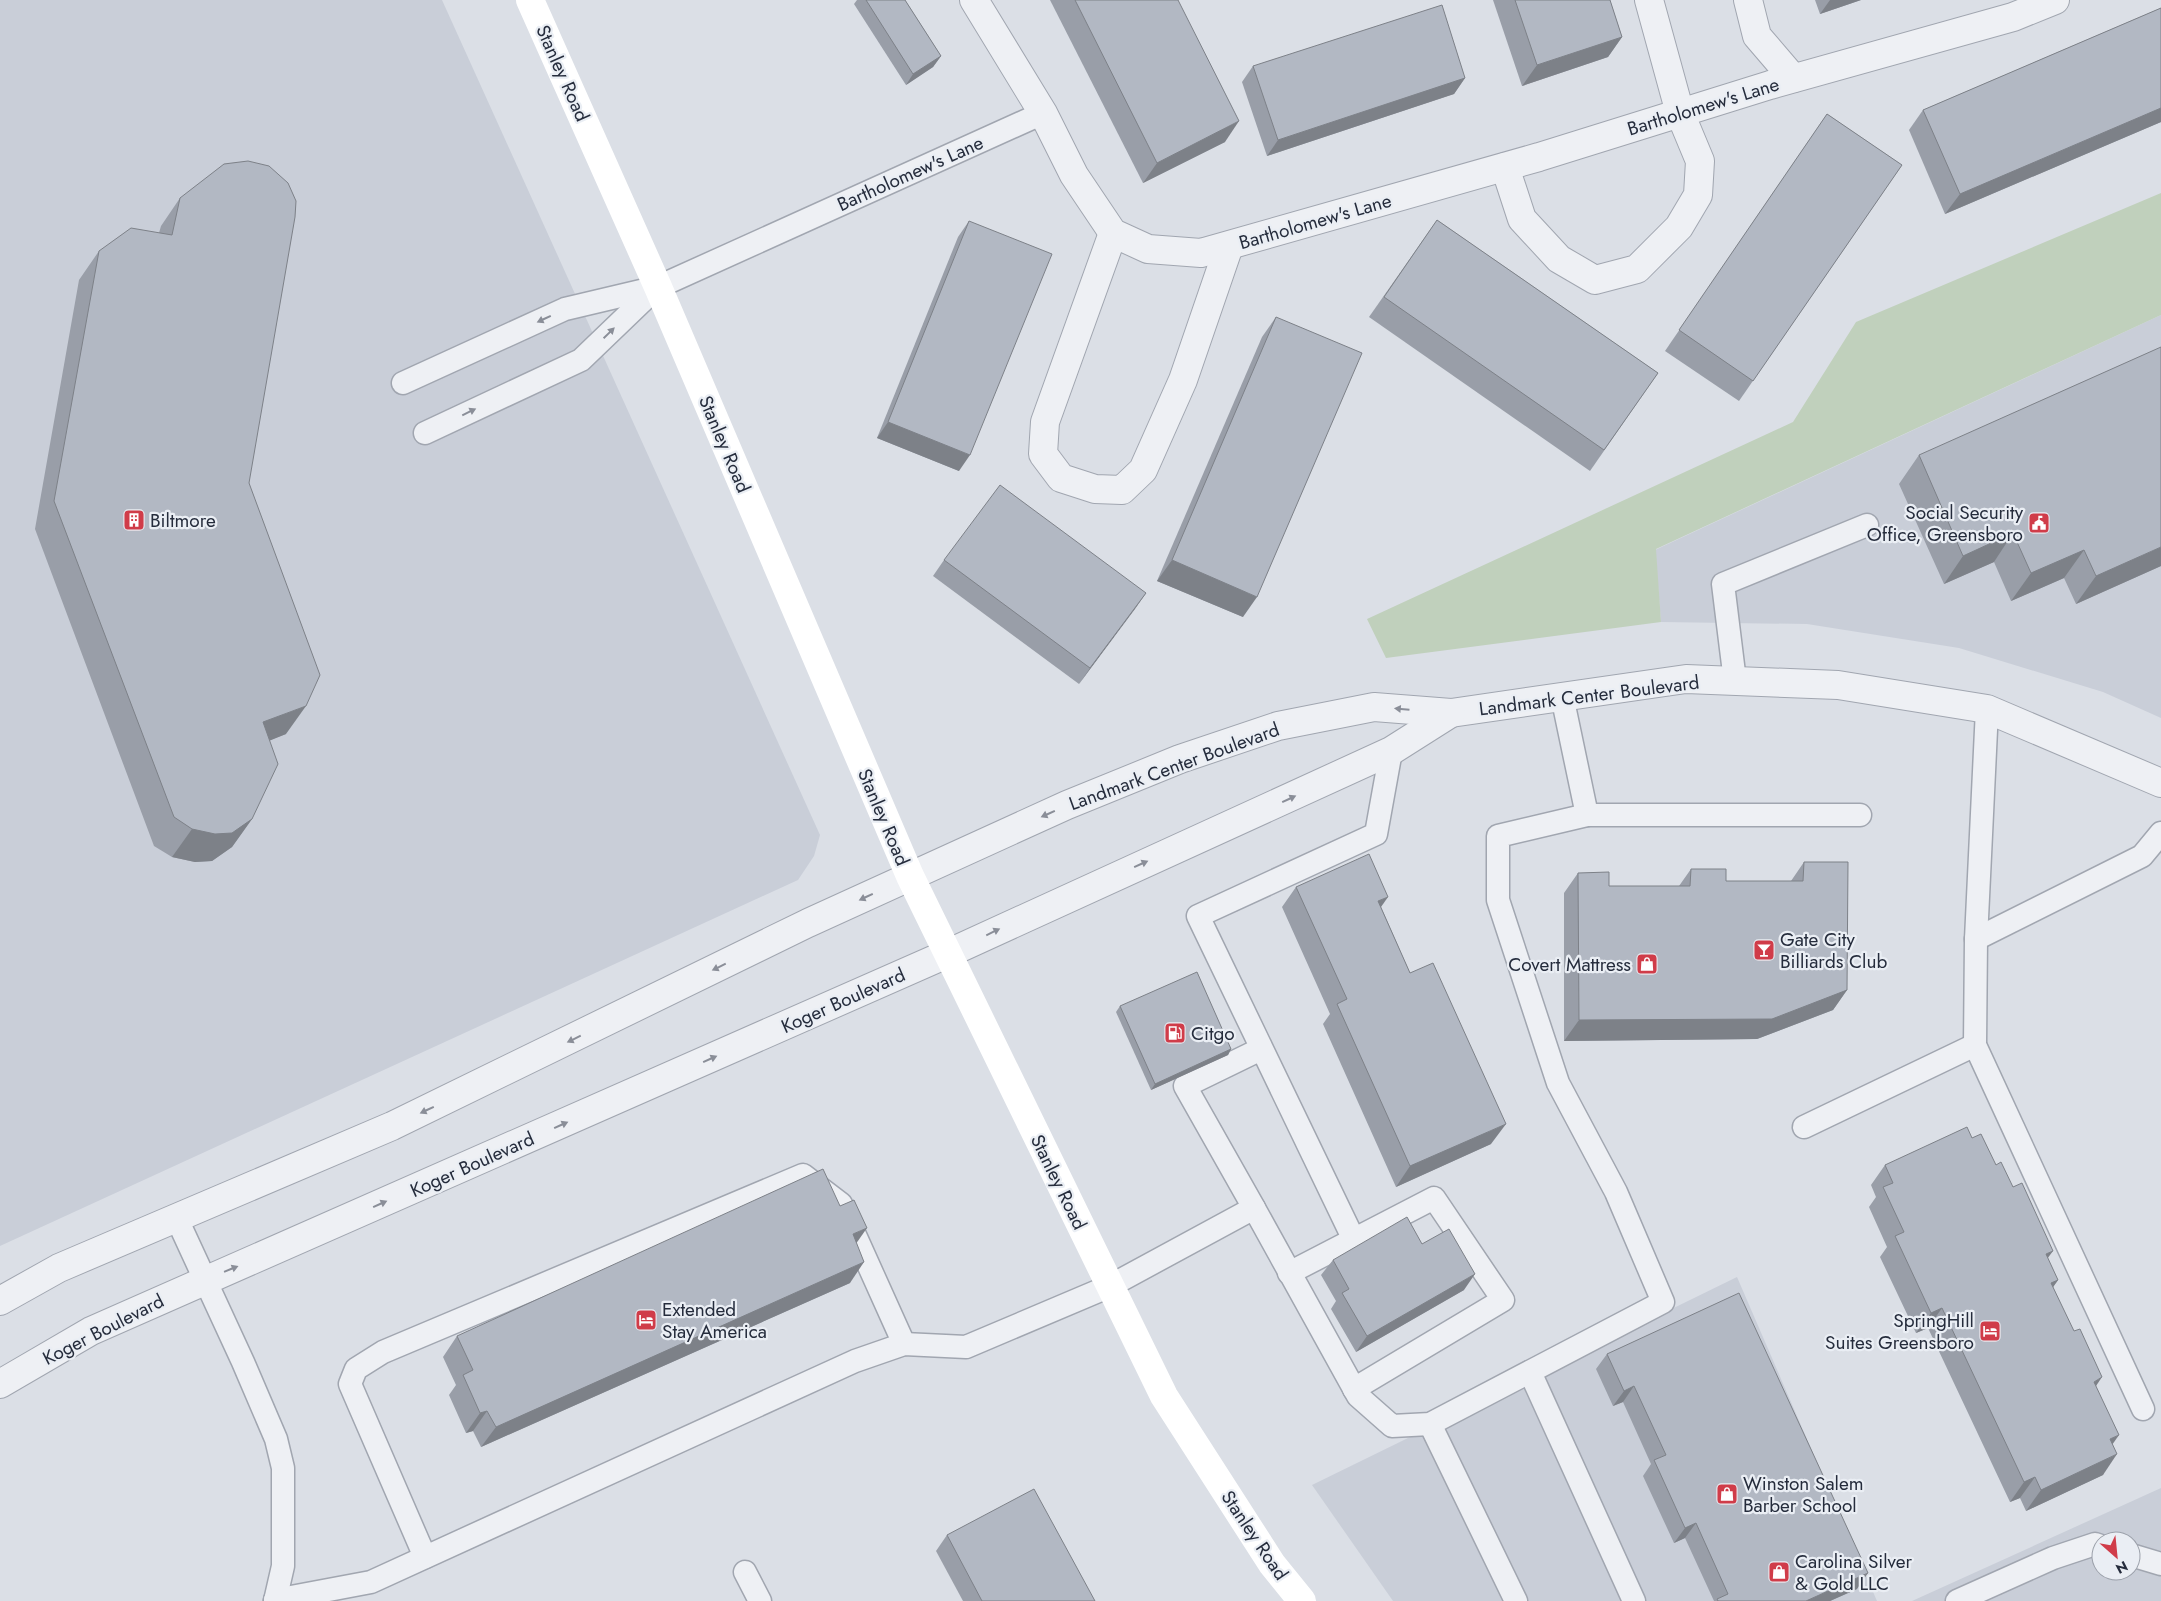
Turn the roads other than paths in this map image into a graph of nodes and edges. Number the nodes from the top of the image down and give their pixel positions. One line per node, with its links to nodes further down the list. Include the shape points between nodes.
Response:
1 (530, 0): 12 (street, Stanley Road)
2 (974, 0): 7 (street)
3 (1650, 0): 8 (street)
4 (1748, 0): 6 (street, via 1757,36)
5 (2055, 0): 6 (street, Bartholomew's Lane, via 2013,17)
6 (1793, 78): 8 (street, Bartholomew's Lane)
7 (1043, 113): 10 (street, via 1074,175); 12 (lane, Bartholomew's Lane)
8 (1680, 113): 9 (street, Bartholomew's Lane); 9 (street, via 1700,161 1698,195 1679,227 1637,269 1595,280 1559,259 1522,219)
9 (1505, 167): 11 (street, Bartholomew's Lane)
10 (1113, 234): 11 (street, Bartholomew's Lane, via 1148,249 1201,253); 11 (street, via 1045,422 1043,454 1061,478 1095,489 1122,490 1143,470 1183,380)
11 (1229, 246)
12 (658, 287): 13 (lane, one-way to 13, via 565,309); 14 (lane, one-way to 12, via 581,360); 25 (street, Stanley Road)
13 (403, 382)
14 (425, 433)
15 (1867, 525): 16 (lane, via 1723,584)
16 (1735, 681): 17 (street, Landmark Center Boulevard, via 1686,679); 18 (street, Landmark Center Boulevard, via 1838,684)
17 (1562, 696): 19 (street, Landmark Center Boulevard); 22 (lane)
18 (1987, 709): 21 (street, Landmark Center Boulevard); 26 (lane)
19 (1451, 713): 20 (street, Landmark Center Boulevard); 25 (street, Landmark Center Boulevard, one-way to 25, via 1374,707 1278,726 1084,798)
20 (1390, 751): 27 (street, Landmark Center Boulevard, one-way to 20); 29 (lane, via 1376,834 1198,916)
21 (2161, 783)
22 (1587, 814): 23 (lane); 39 (lane, via 1498,836 1498,900 1558,1083 1616,1192 1662,1302)
23 (1860, 815)
24 (2161, 832): 26 (lane, via 2142,856)
25 (910, 876): 27 (street, Stanley Road); 32 (street, one-way to 32, via 392,1126)
26 (1976, 939): 28 (lane)
27 (949, 954): 35 (street, Koger Boulevard, one-way to 27); 36 (street, Stanley Road)
28 (1975, 1045): 30 (lane); 42 (lane)
29 (1261, 1050): 31 (lane, via 1185,1086); 33 (lane)
30 (1804, 1127)
31 (1254, 1208): 34 (lane); 36 (lane)
32 (177, 1219): 35 (lane); 37 (street, via 59,1268)
33 (1354, 1240): 34 (lane); 41 (lane, via 1434,1198 1503,1300)
34 (1289, 1273): 41 (lane)
35 (206, 1278): 40 (street, Koger Boulevard, via 91,1331); 49 (lane, via 276,1439 283,1468 283,1566)
36 (1110, 1286): 38 (lane, via 966,1347); 51 (street, Stanley Road, via 1164,1396 1272,1564)
37 (0, 1301)
38 (904, 1344): 45 (lane, via 855,1361); 45 (lane, via 841,1204 803,1175 383,1352 356,1369 350,1384)
39 (1530, 1372): 43 (lane); 53 (lane)
40 (0, 1384)
41 (1354, 1389): 43 (lane, via 1392,1426)
42 (2143, 1409)
43 (1430, 1424): 52 (lane)
44 (2091, 1545): 54 (lane)
45 (425, 1557): 49 (lane, via 371,1582)
46 (2141, 1558): 47 (lane)
47 (2161, 1564)
48 (744, 1572): 50 (lane)
49 (275, 1600)
50 (760, 1601)
51 (1302, 1601)
52 (1516, 1601)
53 (1634, 1601)
54 (1956, 1601)

